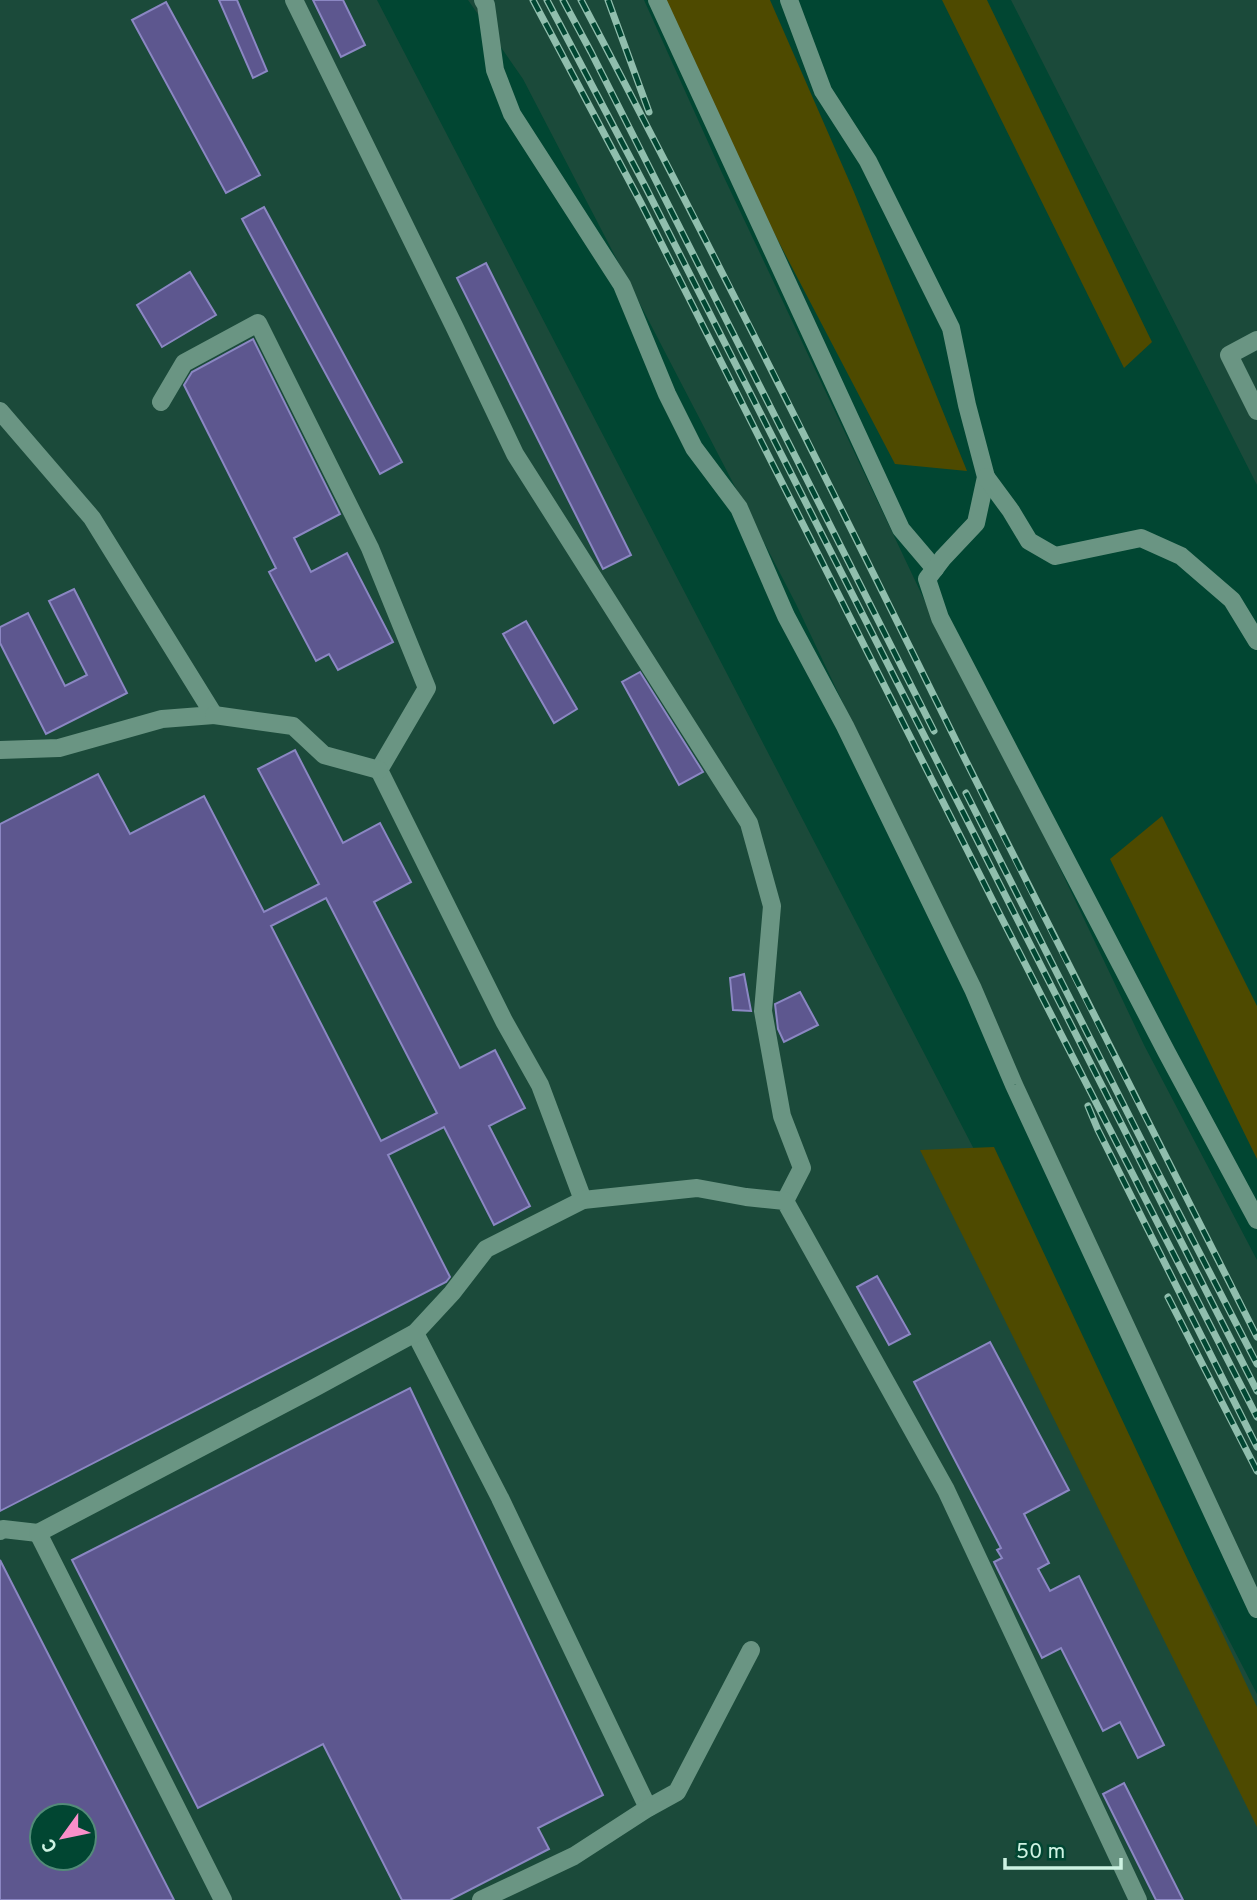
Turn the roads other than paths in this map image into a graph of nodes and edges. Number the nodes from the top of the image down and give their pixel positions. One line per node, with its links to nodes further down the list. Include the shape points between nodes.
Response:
1 (294, 0): 16 (lane, via 515,454 749,823 772,906 763,1011 782,1116 802,1168)
2 (483, 0): 21 (lane, via 495,70 512,114 622,285 694,448 739,508 786,616 973,989)
3 (657, 0): 10 (lane, via 901,529)
4 (789, 0): 9 (lane, via 823,91 868,161 951,328)
5 (1257, 340): 8 (lane, via 1229,355)
6 (161, 402): 14 (lane, via 184,363 258,323 370,548 427,688)
7 (0, 411): 12 (lane, via 92,518)
8 (1257, 411)
9 (986, 477): 10 (lane, via 976,523); 11 (lane, via 1029,541 1055,556 1141,538 1181,556 1232,600)
10 (935, 569): 17 (lane, via 927,579 940,618)
11 (1257, 640)
12 (214, 715): 13 (lane, via 162,719 59,748); 14 (lane, via 293,726 324,755)
13 (0, 750)
14 (379, 770): 15 (lane, via 540,1085)
15 (583, 1200): 16 (lane, via 697,1188); 18 (lane, via 486,1249)
16 (785, 1201): 26 (lane, via 946,1490)
17 (1257, 1220)
18 (415, 1333): 20 (lane); 23 (lane, via 500,1498)
19 (0, 1531): 20 (lane)
20 (38, 1533): 24 (lane)
21 (1257, 1609)
22 (751, 1650): 23 (lane, via 677,1792)
23 (648, 1808): 25 (lane, via 574,1856)
24 (223, 1900)
25 (481, 1900)
26 (1138, 1900)

